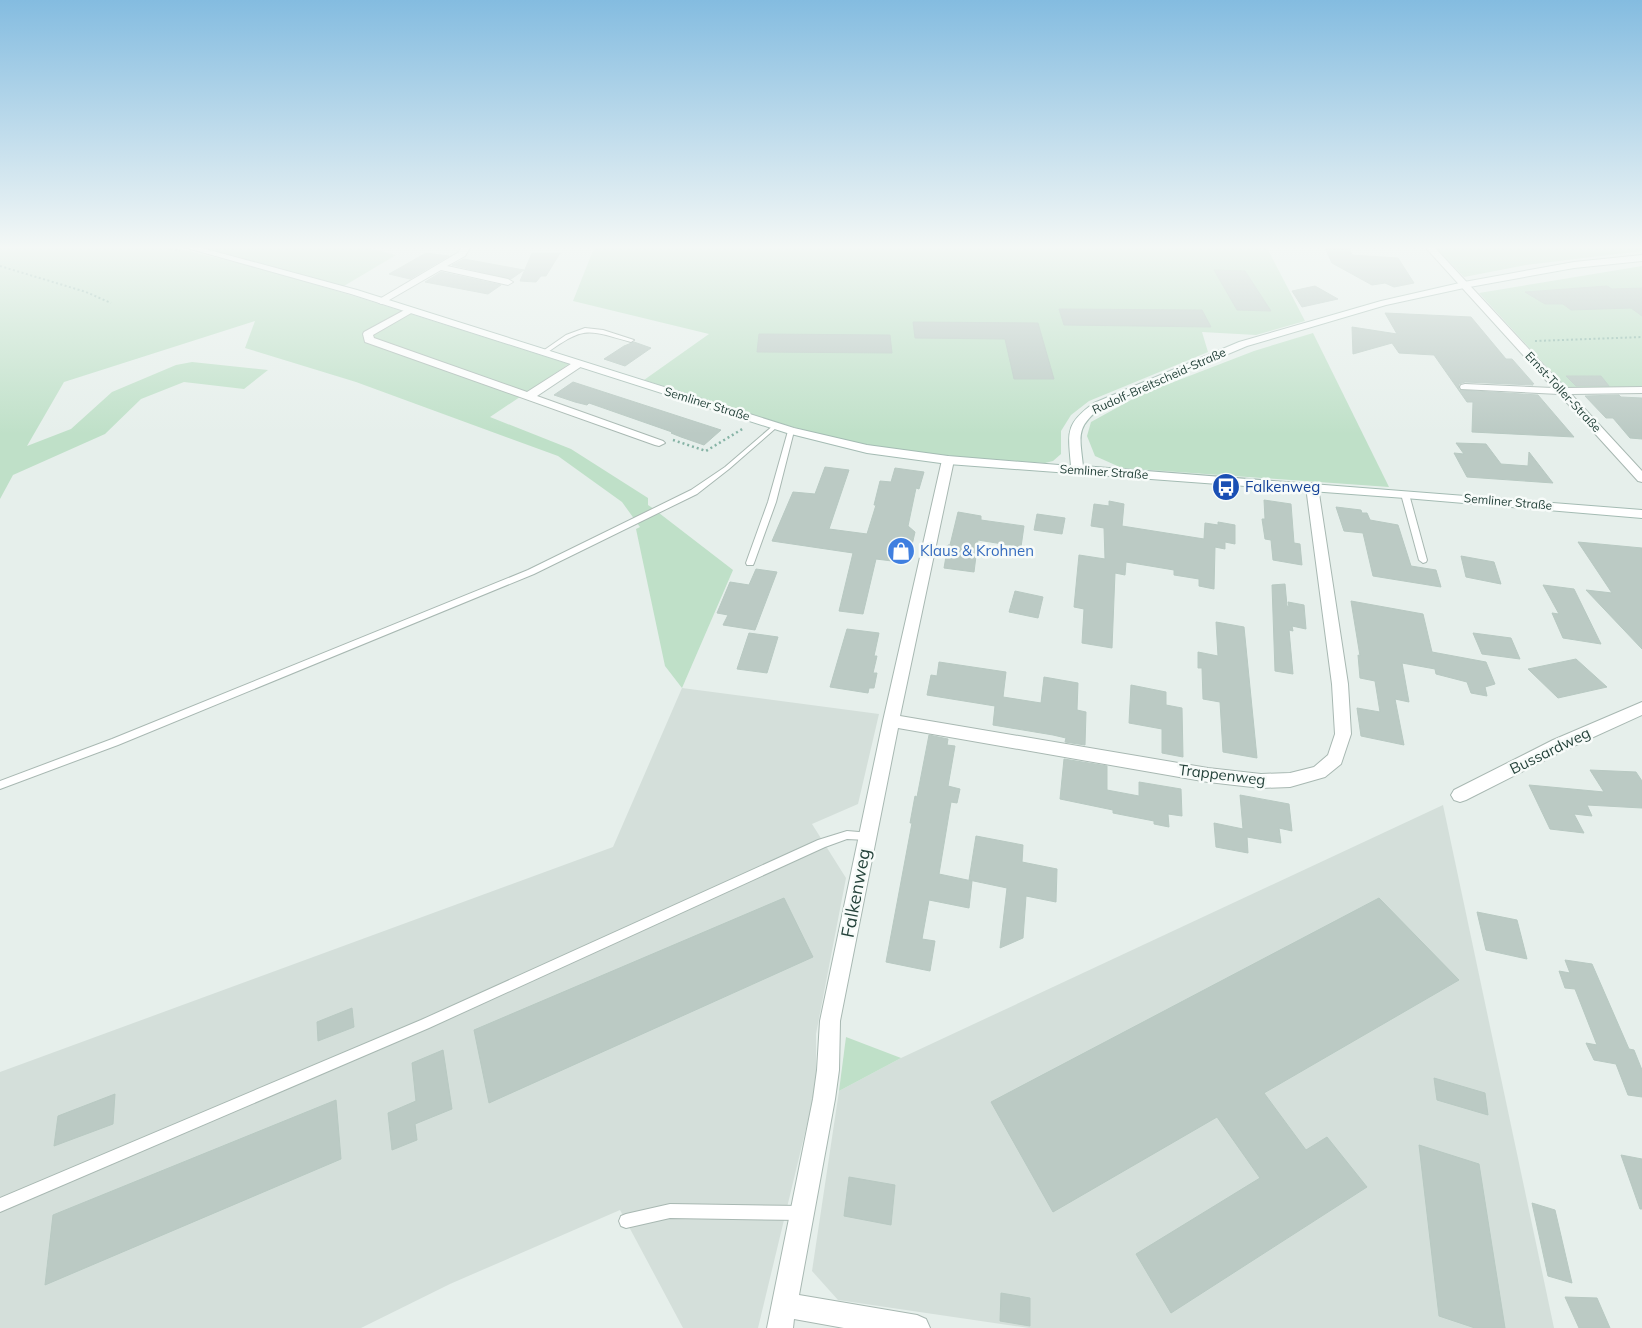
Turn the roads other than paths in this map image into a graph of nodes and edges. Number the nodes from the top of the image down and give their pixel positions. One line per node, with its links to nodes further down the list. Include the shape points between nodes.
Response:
1 (410, 310): 5 (street, Semliner Straße); 10 (street, via 368,334 370,340)
2 (1360, 310): 15 (street, Rudolf-Breitscheid-Straße, via 1243,344 1098,405 1082,417 1074,435)
3 (1487, 310): 9 (street, Ernst-Toller-Straße)
4 (631, 340): 5 (lane, via 590,328 575,331)
5 (543, 353): 6 (street, Semliner Straße)
6 (578, 364): 10 (street); 11 (street, Semliner Straße)
7 (1465, 387): 9 (street)
8 (1642, 390): 9 (street)
9 (1562, 391): 16 (street, Ernst-Toller-Straße)
10 (529, 396): 13 (street)
11 (775, 426): 12 (street, Semliner Straße); 24 (lane, via 694,492 531,572)
12 (792, 431): 14 (street, Semliner Straße, via 867,450); 21 (lane)
13 (659, 443)
14 (948, 460): 15 (street, Semliner Straße); 23 (street, Falkenweg)
15 (1077, 470): 17 (street, Semliner Straße)
16 (1642, 478)
17 (1312, 487): 18 (street, Semliner Straße); 23 (street, Trappenweg, via 1340,684 1343,734 1335,759 1319,772 1290,780 1261,781 1208,775)
18 (1405, 494): 19 (street, Semliner Straße); 20 (lane)
19 (1642, 514)
20 (1423, 560)
21 (750, 563)
22 (1642, 708): 25 (street, Bussardweg)
23 (891, 721): 26 (street, Falkenweg)
24 (0, 786)
25 (1460, 795)
26 (868, 836): 27 (lane, via 847,835 822,843 425,1024); 28 (street, Falkenweg, via 830,1021 824,1099)
27 (0, 1205)
28 (802, 1213): 29 (lane, via 670,1211); 30 (street, Falkenweg)
29 (626, 1221)
30 (782, 1317): 31 (street)
31 (917, 1328)

